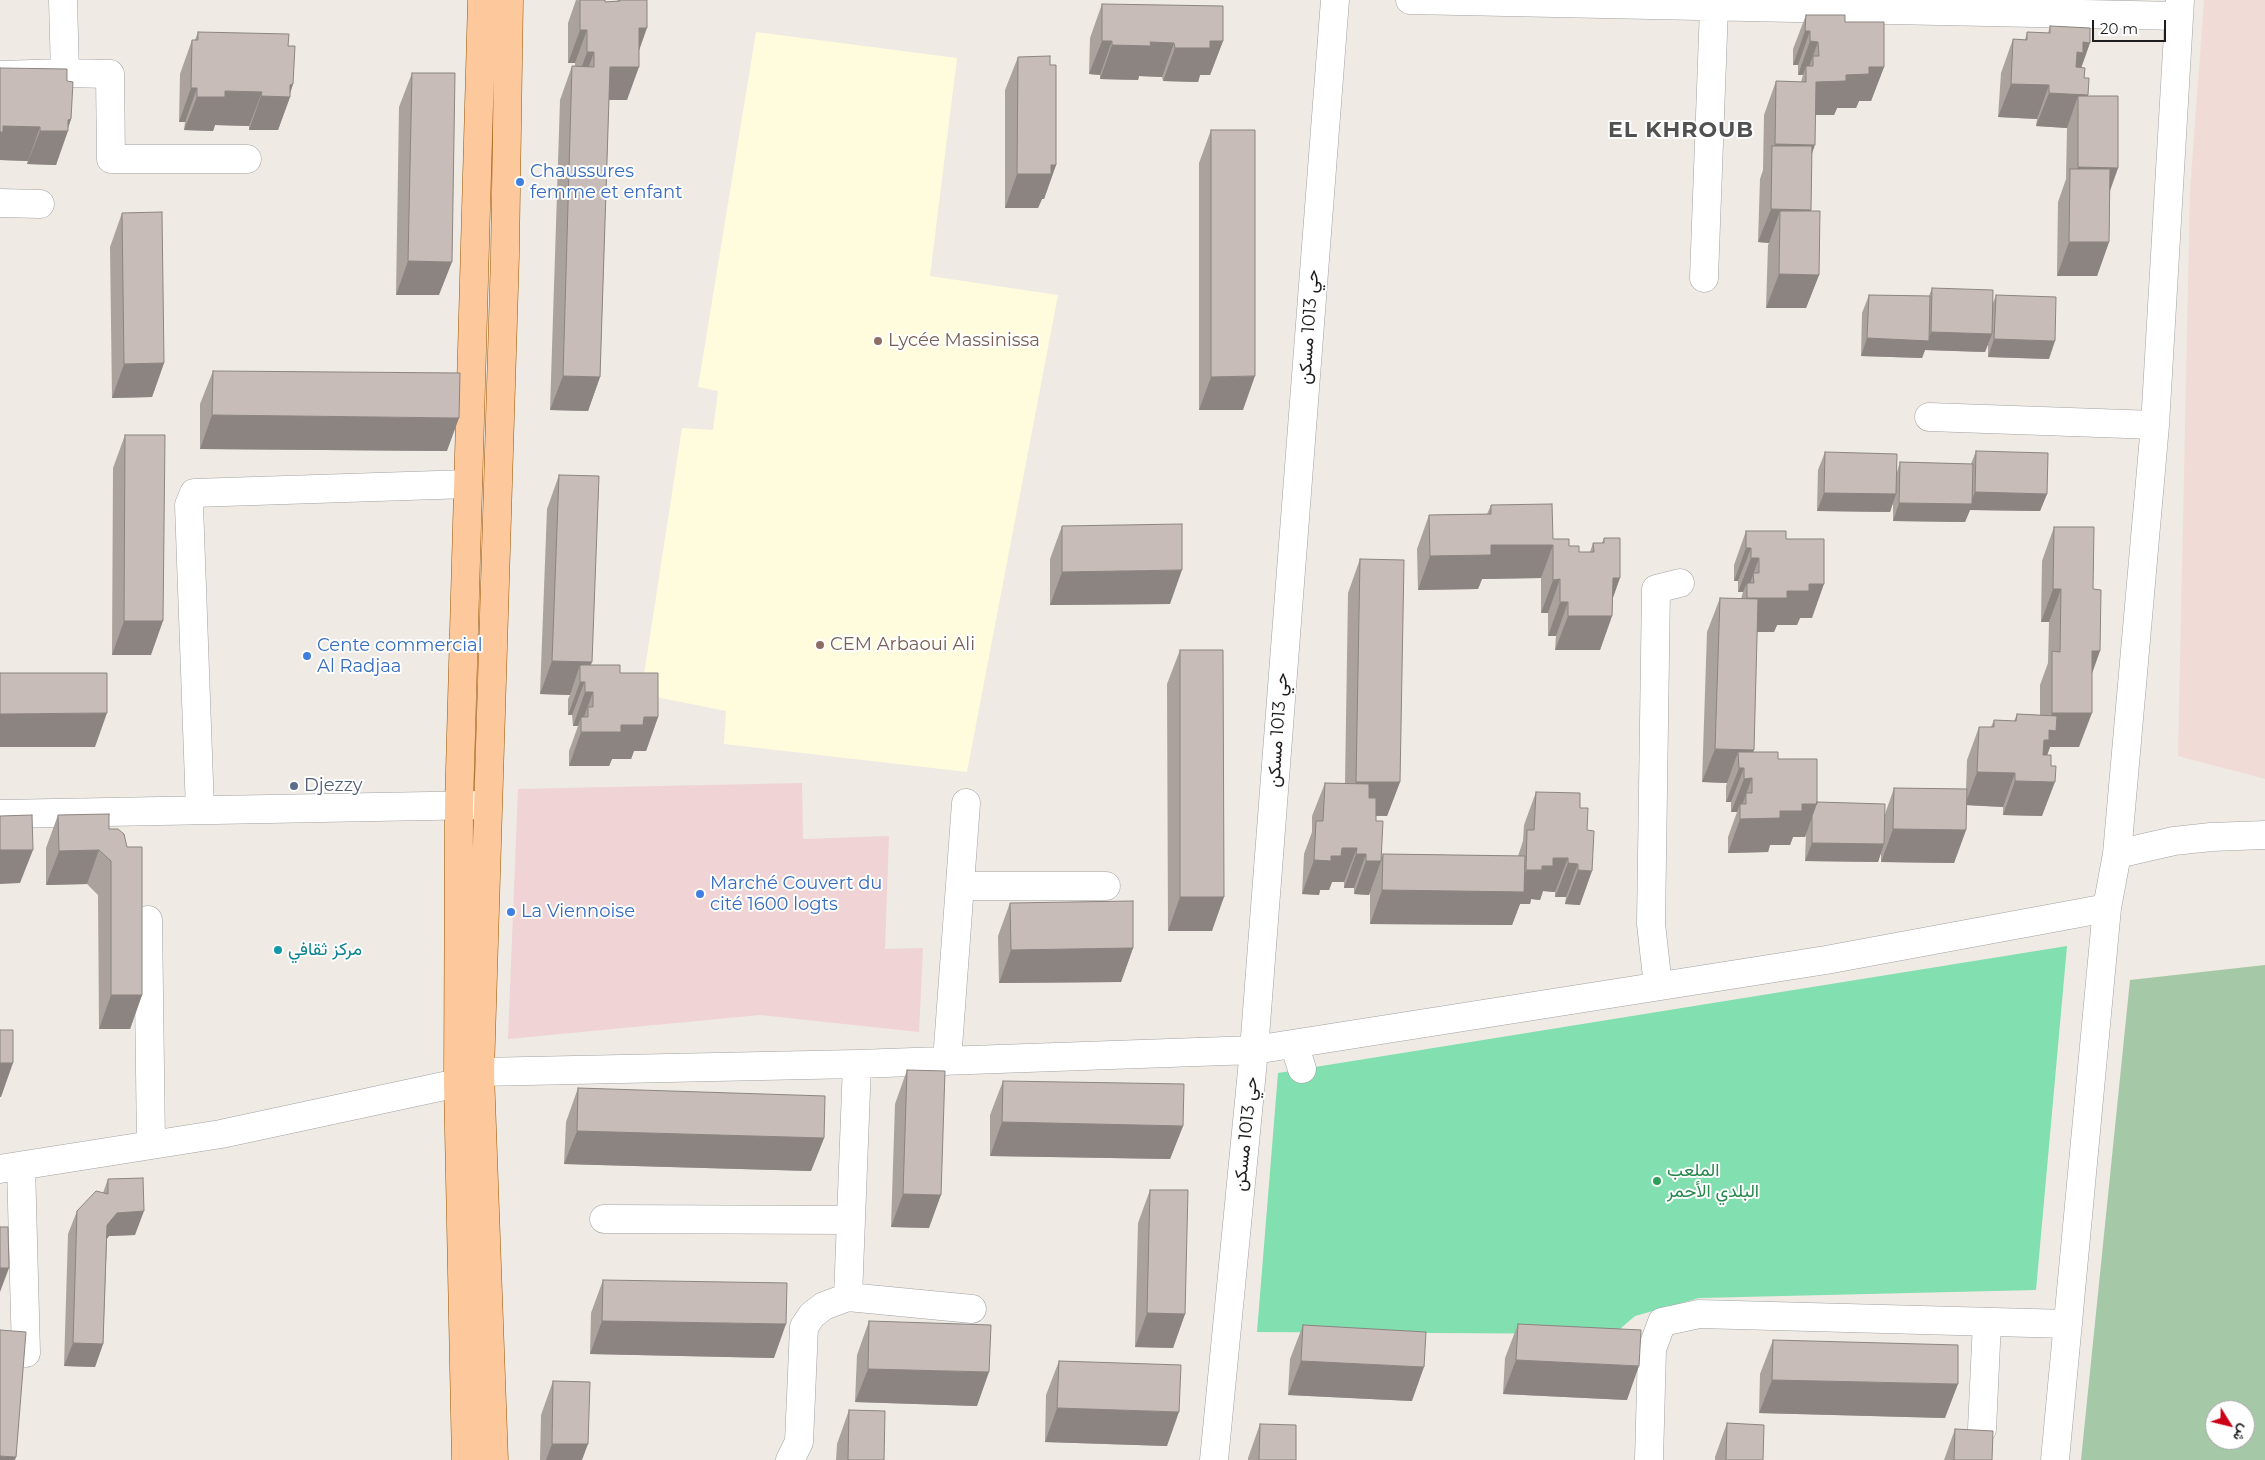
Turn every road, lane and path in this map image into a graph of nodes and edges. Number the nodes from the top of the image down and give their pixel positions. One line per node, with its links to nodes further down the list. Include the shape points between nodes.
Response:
1 (63, 0): 9 (street)
2 (482, 0): 17 (main road)
3 (509, 0): 20 (main road, via 505,255)
4 (1335, 0): 32 (street, حي 1013 مسكن)
5 (1410, 0): 7 (street)
6 (1815, 4): 7 (street); 8 (street)
7 (1714, 7): 14 (street)
8 (2180, 8): 16 (street)
9 (65, 73): 10 (street); 11 (street, via 110,74 111,158)
10 (0, 75)
11 (247, 159)
12 (0, 203): 13 (street)
13 (40, 204)
14 (1704, 278)
15 (1929, 417): 16 (street)
16 (2155, 425): 25 (street)
17 (468, 484): 21 (main road); 22 (street, via 194,493 189,505)
18 (1680, 583): 30 (street, via 1656,589 1651,924)
19 (966, 803): 26 (street)
20 (488, 805): 21 (street); 36 (main road)
21 (459, 806): 22 (street); 36 (main road)
22 (200, 810): 23 (street)
23 (0, 814)
24 (2265, 835): 25 (street, via 2174,841)
25 (2117, 854): 28 (street)
26 (960, 886): 27 (street); 33 (street)
27 (1106, 886)
28 (2107, 908): 30 (street, via 1826,960); 44 (street)
29 (148, 920): 37 (street)
30 (1658, 986): 31 (street)
31 (1294, 1044): 32 (street); 35 (street)
32 (1254, 1050): 33 (street); 50 (street, حي 1013 مسكن)
33 (947, 1061): 34 (street)
34 (857, 1064): 36 (street); 40 (street)
35 (1302, 1069)
36 (469, 1078): 37 (street, via 220,1134); 47 (main road); 48 (main road)
37 (152, 1145): 38 (street)
38 (10, 1167): 45 (street, via 26,1353)
39 (604, 1219): 40 (street)
40 (851, 1220): 41 (street)
41 (848, 1297): 42 (street); 49 (street, via 824,1306 804,1327 799,1442)
42 (972, 1309)
43 (1987, 1322): 44 (street); 46 (street); 51 (street, via 1699,1314 1662,1322 1652,1349)
44 (2068, 1324): 52 (street)
45 (0, 1350)
46 (1982, 1429)
47 (466, 1460)
48 (494, 1460)
49 (790, 1460)
50 (1214, 1460)
51 (1649, 1460)
52 (2055, 1460)

